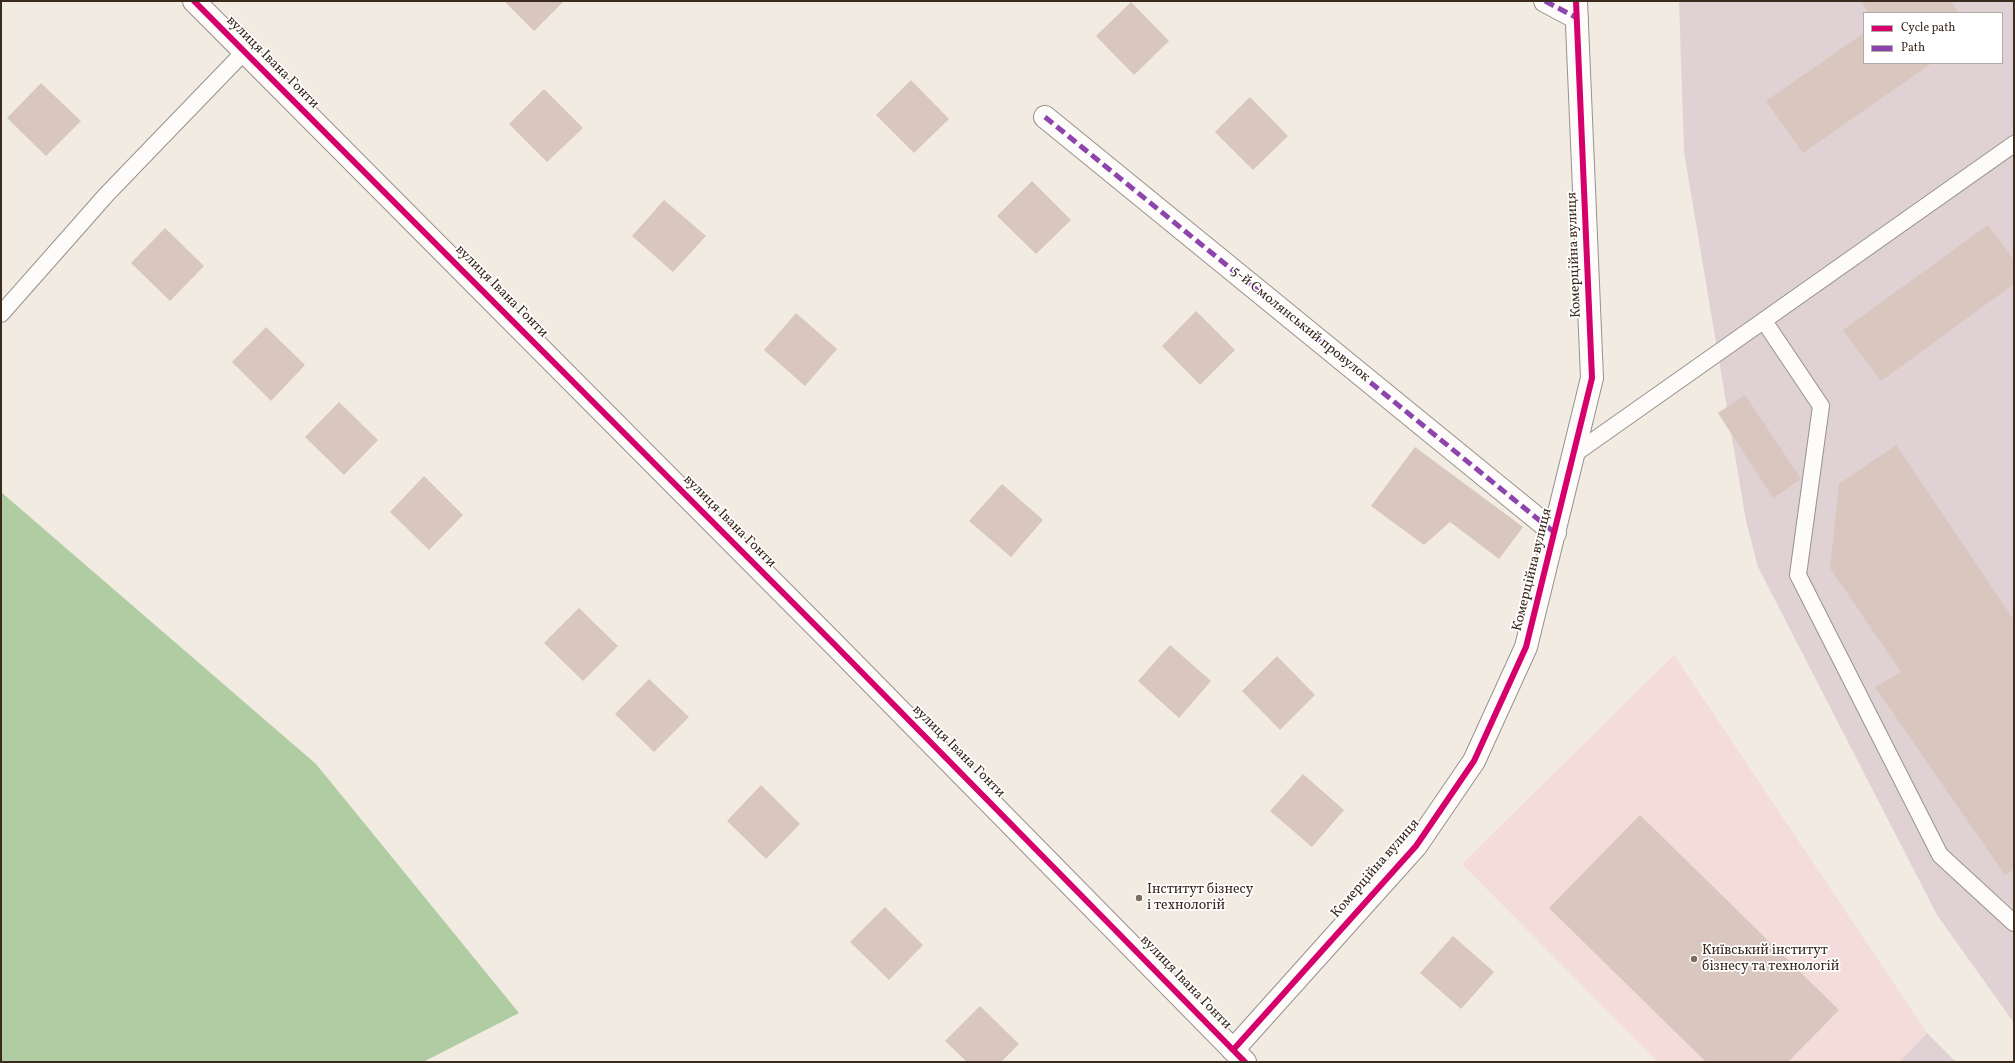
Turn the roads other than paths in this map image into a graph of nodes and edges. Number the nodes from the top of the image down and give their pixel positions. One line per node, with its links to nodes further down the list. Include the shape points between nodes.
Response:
1 (194, 1): 4 (street, вулиця Івана Гонти)
2 (1545, 1): 3 (street)
3 (1576, 10): 9 (street, Комерційна вулиця, via 1592,378)
4 (244, 52): 7 (lane, via 107,194); 12 (street, вулиця Івана Гонти, via 896,707)
5 (1045, 117): 10 (street, 5-й Смолянський провулок)
6 (2014, 145): 8 (lane)
7 (1, 314)
8 (1764, 320): 9 (lane); 11 (lane, via 1821,406 1798,575 1940,856)
9 (1573, 455): 10 (street, Комерційна вулиця)
10 (1555, 533): 12 (street, Комерційна вулиця, via 1526,647 1474,761 1416,846)
11 (2014, 923)
12 (1239, 1056)

